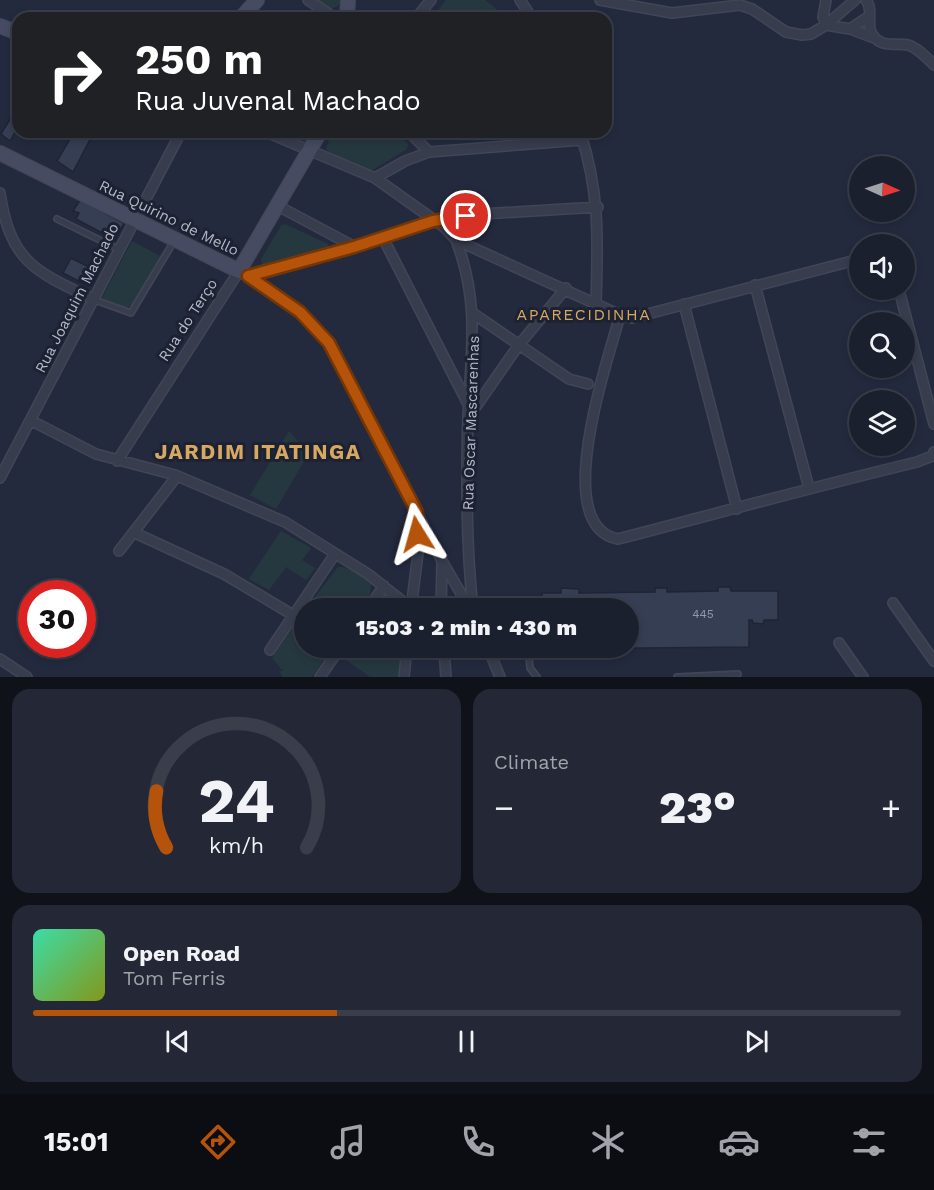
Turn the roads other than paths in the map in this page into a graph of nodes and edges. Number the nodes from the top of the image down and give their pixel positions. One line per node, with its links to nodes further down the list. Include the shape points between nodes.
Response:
1 (257, 0): 8 (street)
2 (308, 0): 9 (street)
3 (431, 0): 10 (street)
4 (600, 0): 12 (street, via 672,13 740,5 794,35 811,34)
5 (826, 0): 12 (street)
6 (855, 0): 12 (street)
7 (866, 0): 11 (street, via 870,6)
8 (246, 12)
9 (326, 12)
10 (421, 12)
11 (868, 17): 13 (street); 14 (street)
12 (826, 25): 13 (street)
13 (850, 29): 14 (street)
14 (874, 38): 15 (street, via 883,43 908,45)
15 (934, 65)
16 (178, 138): 30 (street, Rua Joaquim Machado)
17 (283, 138): 22 (street)
18 (317, 138): 22 (street, Rua do Terço)
19 (415, 138): 23 (street)
20 (562, 138): 23 (street)
21 (581, 138): 28 (street)
22 (311, 149): 25 (street); 27 (street, Rua do Terço)
23 (429, 152): 25 (street)
24 (0, 153): 30 (street, Rua Quirino de Mello)
25 (375, 178): 31 (street)
26 (0, 193): 41 (street, via 4,220 18,250 31,265)
27 (278, 206): 35 (street); 38 (street, Rua do Terço)
28 (598, 207): 31 (street); 43 (street)
29 (57, 219): 36 (lane)
30 (136, 220): 33 (street, Rua Quirino de Mello); 36 (street, Rua Joaquim Machado)
31 (433, 221): 32 (street); 34 (street)
32 (383, 238): 35 (street); 49 (street)
33 (175, 239): 38 (street, Rua Quirino de Mello); 41 (lane, via 131,313)
34 (456, 240): 40 (street); 45 (street, Rua Oscar Mascarenhas, via 466,267)
35 (354, 247): 38 (street)
36 (120, 250): 41 (street, Rua Joaquim Machado)
37 (849, 262): 39 (street)
38 (243, 274): 54 (street, Rua do Terço); 59 (street, Rua Quirino de Mello, via 300,312 329,343)
39 (755, 285): 44 (street); 57 (street)
40 (566, 288): 43 (street); 47 (street)
41 (94, 300): 51 (street, Rua Joaquim Machado)
42 (903, 300): 52 (street)
43 (596, 303): 46 (street)
44 (684, 304): 46 (street, via 645,316); 58 (street)
45 (474, 314): 47 (street); 49 (street, Rua Oscar Mascarenhas)
46 (620, 315): 58 (street, via 591,423 585,467 586,492 598,530 618,538)
47 (518, 346): 48 (street, via 569,379); 50 (street)
48 (588, 384)
49 (469, 406): 50 (street, Rua Oscar Mascarenhas)
50 (468, 418): 70 (street, Rua Oscar Mascarenhas)
51 (32, 421): 54 (street); 56 (street, Rua Joaquim Machado)
52 (934, 424)
53 (934, 452): 57 (street, via 917,462)
54 (117, 461): 55 (street)
55 (177, 476): 60 (street); 62 (street, via 285,522)
56 (0, 478)
57 (809, 488): 58 (street)
58 (737, 509)
59 (417, 512): 63 (street, Rua Quirino de Mello); 67 (street)
60 (135, 533): 61 (street); 72 (street, via 224,574)
61 (119, 551)
62 (335, 554): 64 (street); 72 (street)
63 (442, 561): 68 (street); 69 (street, Rua Quirino de Mello)
64 (384, 586): 65 (street); 66 (street)
65 (376, 598)
66 (399, 598)
67 (412, 598)
68 (441, 598)
69 (464, 598)
70 (471, 598)
71 (893, 603): 81 (street)
72 (293, 615): 74 (street)
73 (839, 643): 90 (street)
74 (270, 650)
75 (333, 658): 84 (street)
76 (406, 658): 85 (street)
77 (445, 658): 86 (street)
78 (492, 658): 87 (street)
79 (529, 658): 88 (lane)
80 (0, 659): 83 (street)
81 (934, 661)
82 (738, 674): 89 (lane)
83 (27, 677)
84 (320, 677)
85 (404, 677)
86 (446, 677)
87 (500, 677)
88 (537, 677)
89 (677, 677)
90 (863, 677)

